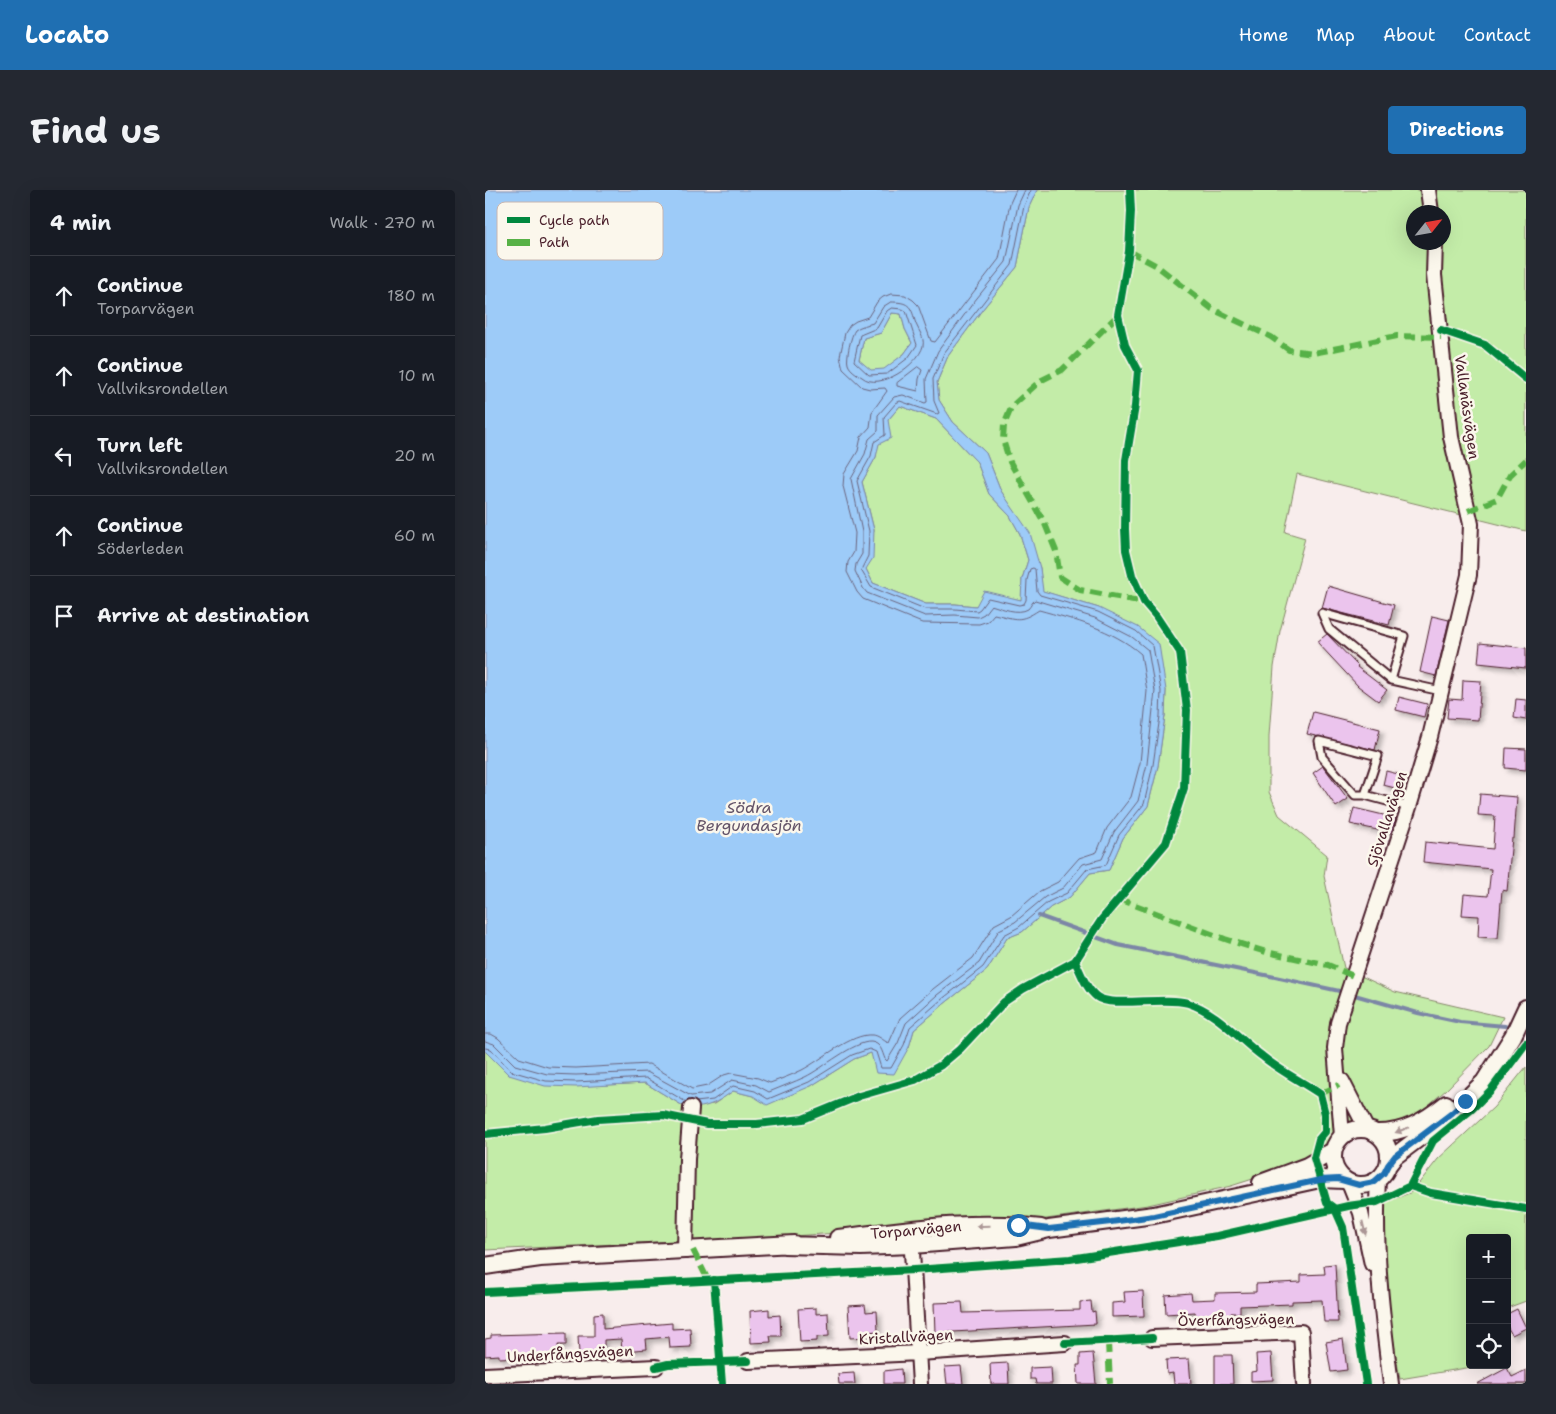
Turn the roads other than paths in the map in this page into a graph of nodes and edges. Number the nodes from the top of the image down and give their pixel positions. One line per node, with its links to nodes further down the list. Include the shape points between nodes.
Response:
1 (1428, 190): 2 (street)
2 (1430, 205)
3 (1435, 250): 4 (street, Vallanäsvägen, via 1434,275 1451,437 1471,524)
4 (1469, 575): 6 (street, Sjövallavägen)
5 (1391, 680): 5 (lane, via 1404,636 1322,613 1329,629); 6 (lane)
6 (1441, 691): 8 (street, Sjövallavägen)
7 (1365, 795): 7 (lane, via 1378,756 1319,741 1322,757 1355,795); 8 (lane)
8 (1409, 807): 11 (street, Sjövallavägen, via 1338,1023 1335,1048)
9 (1526, 1008): 10 (street)
10 (1497, 1060): 13 (street, one-way to 13, via 1429,1116 1390,1134); 16 (street, via 1488,1077 1465,1101)
11 (1338, 1071): 13 (street, Sjövallavägen); 14 (street, Sjövallavägen)
12 (691, 1108): 21 (street)
13 (1371, 1132): 14 (street, via 1352,1131); 16 (street, via 1387,1147)
14 (1342, 1136): 15 (street)
15 (1333, 1151): 18 (street, via 1334,1167); 19 (street, Torparvägen, via 1299,1170)
16 (1388, 1165): 17 (street)
17 (1378, 1179): 18 (street, via 1364,1185); 25 (street)
18 (1346, 1181): 19 (street, Torparvägen, via 1320,1180); 25 (street, one-way to 25, via 1361,1213)
19 (1188, 1208): 20 (street, Torparvägen, via 1049,1229 1016,1238)
20 (911, 1238): 21 (street, Torparvägen, via 861,1247 784,1245); 28 (street)
21 (685, 1251): 23 (street, Torparvägen)
22 (485, 1256): 23 (street, Torparvägen)
23 (540, 1258): 24 (street, Torparvägen)
24 (485, 1266)
25 (1380, 1299): 34 (street)
26 (1152, 1338): 33 (street, Överfångsvägen, via 1301,1332)
27 (1065, 1343): 28 (street, Kristallvägen)
28 (919, 1354): 29 (street, Kristallvägen); 32 (street)
29 (748, 1361)
30 (656, 1367): 31 (street, Underfångsvägen)
31 (485, 1375)
32 (920, 1384)
33 (1304, 1384)
34 (1391, 1384)

